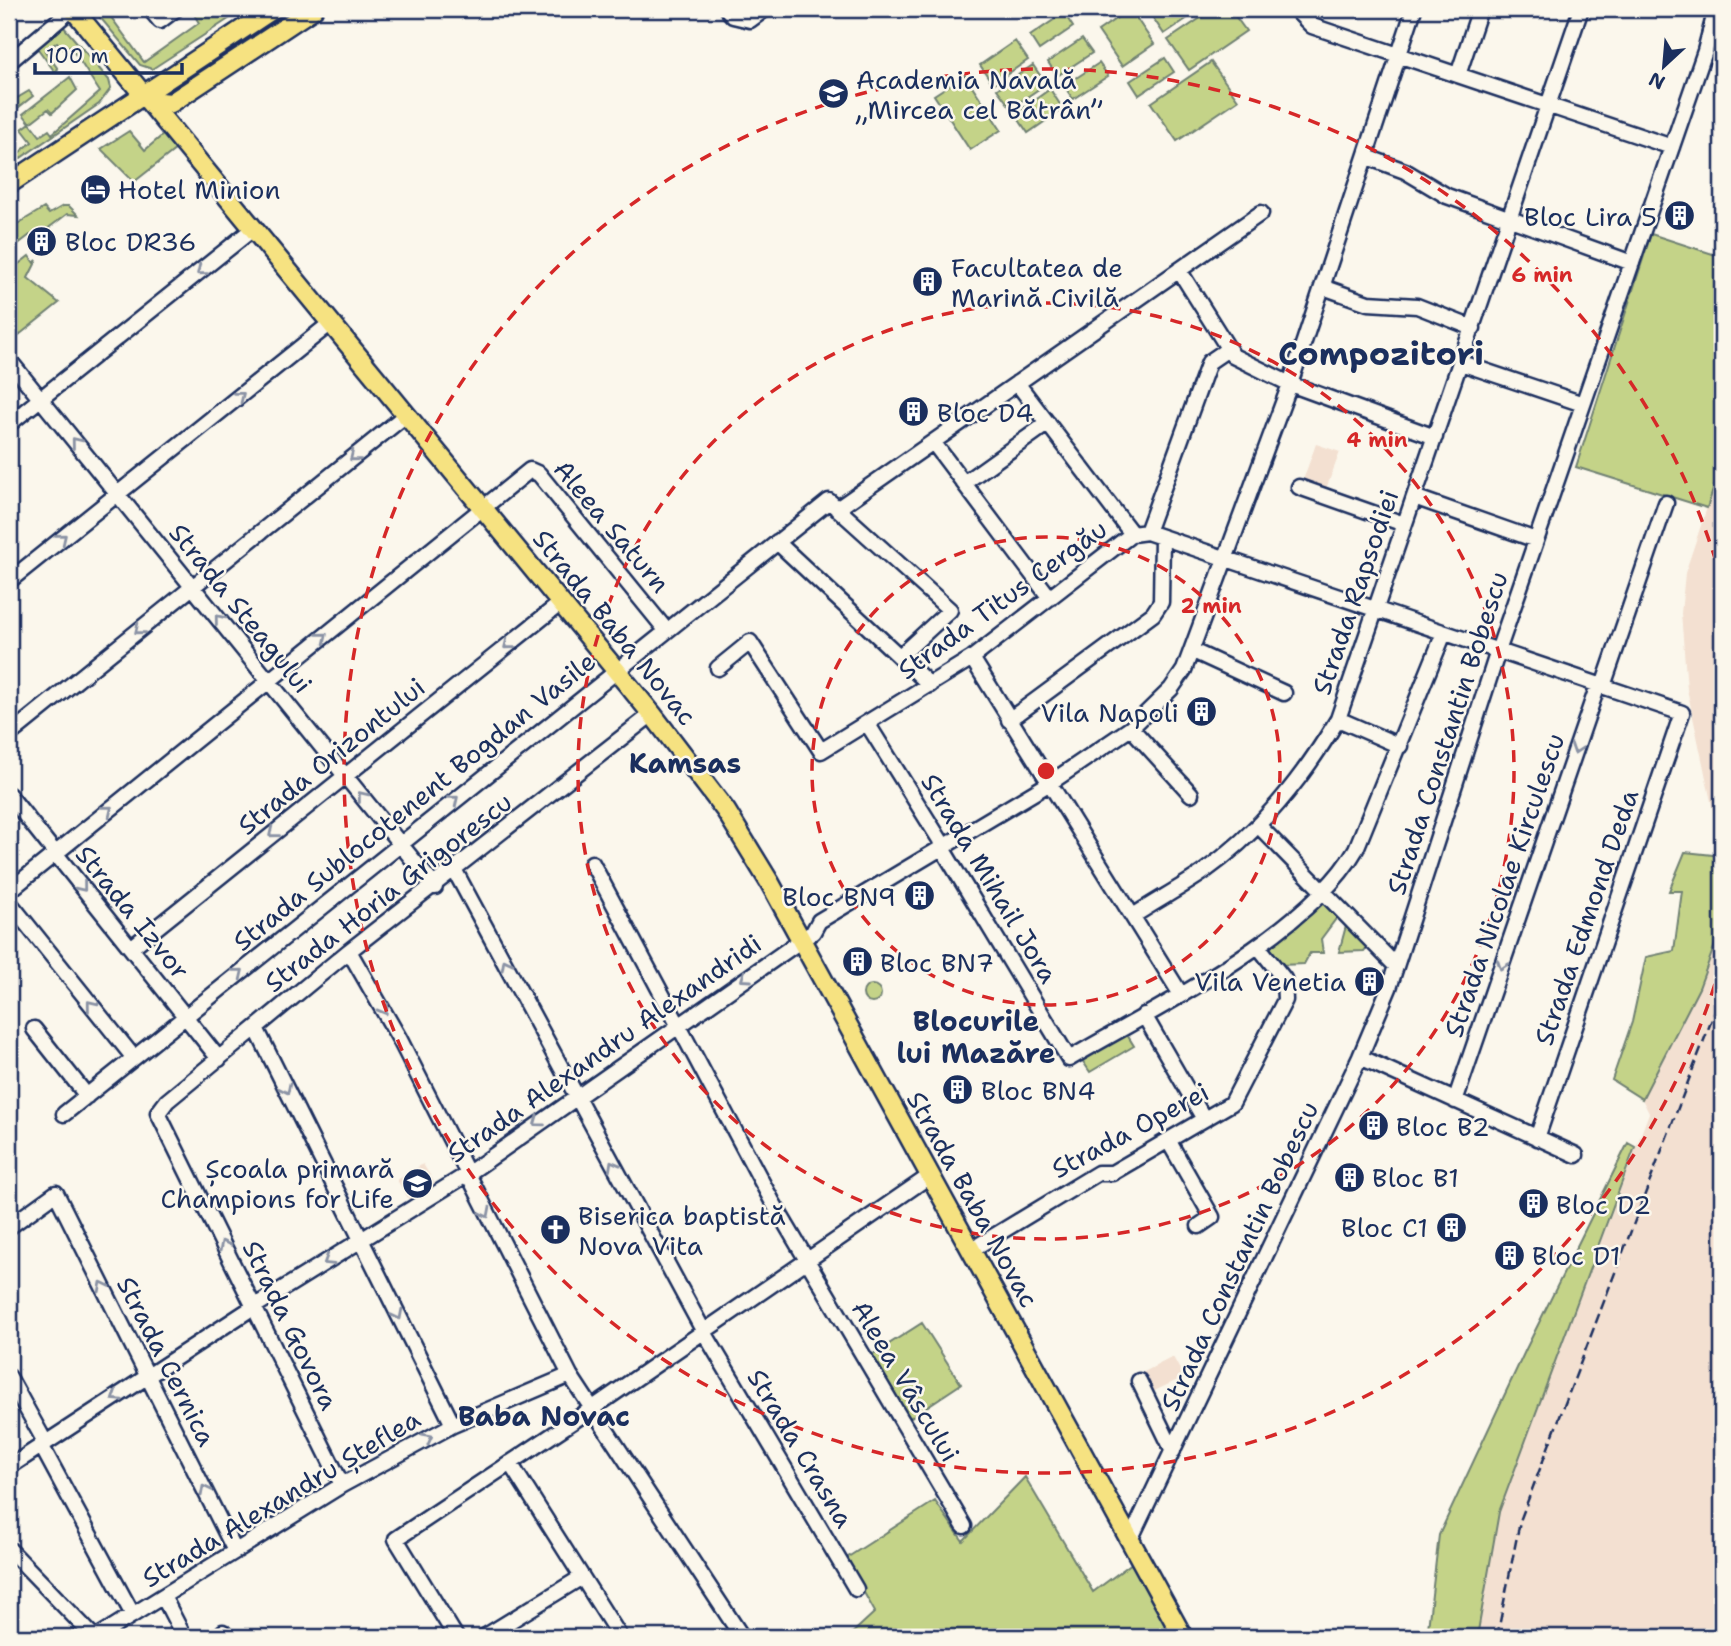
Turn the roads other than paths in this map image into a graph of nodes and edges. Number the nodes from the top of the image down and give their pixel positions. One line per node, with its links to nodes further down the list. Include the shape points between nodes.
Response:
1 (73, 9): 14 (street); 16 (main road, Strada Baba Novac)
2 (150, 9): 3 (street, via 160,21)
3 (176, 9)
4 (274, 9): 16 (main road)
5 (313, 9): 16 (main road, via 171,103)
6 (727, 9): 7 (street, via 733,16 750,20)
7 (765, 9)
8 (1295, 9): 13 (street, via 1312,26)
9 (1414, 9): 13 (street, Strada Alexandru Alexandridi)
10 (1480, 9): 15 (street)
11 (1581, 9): 17 (street, Strada Rapsodiei)
12 (1712, 10): 18 (street, Strada Constantin Bobescu)
13 (1401, 56): 15 (street); 19 (street, Strada Alexandru Alexandridi)
14 (9, 62)
15 (1458, 75): 17 (street)
16 (146, 98): 20 (main road); 21 (main road); 24 (main road, Strada Baba Novac)
17 (1549, 106): 18 (street); 23 (street, Strada Rapsodiei)
18 (1672, 147): 25 (street, Strada Constantin Bobescu)
19 (1367, 157): 23 (street); 27 (street, Strada Alexandru Alexandridi)
20 (9, 184)
21 (9, 198)
22 (1261, 213): 26 (street, Strada Sublocotenent Bogdan Vasile)
23 (1511, 219): 25 (street); 29 (street, Strada Rapsodiei)
24 (254, 228): 28 (main road, Strada Baba Novac); 35 (street, one-way to 35)
25 (1632, 263): 36 (street, Strada Constantin Bobescu)
26 (1179, 271): 30 (street); 33 (street, Strada Sublocotenent Bogdan Vasile)
27 (1323, 287): 29 (street, via 1368,303 1417,306); 34 (street, Strada Alexandru Alexandridi)
28 (332, 322): 37 (main road, Strada Baba Novac); 44 (street, one-way to 28)
29 (1473, 328): 32 (street, Strada Rapsodiei)
30 (1228, 349): 34 (street, via 1248,365); 50 (street, Strada Titus Cergău, via 1209,362)
31 (9, 360): 35 (street, Strada Steagului)
32 (1461, 363): 36 (street); 40 (street, Strada Rapsodiei)
33 (1017, 383): 38 (street); 41 (street, Strada Sublocotenent Bogdan Vasile)
34 (1290, 384): 40 (street); 54 (street, Strada Alexandru Alexandridi)
35 (40, 399): 39 (street); 44 (street, Strada Steagului, one-way to 35)
36 (1583, 404): 52 (street, Strada Constantin Bobescu)
37 (407, 414): 48 (main road, Strada Baba Novac); 56 (street, one-way to 56)
38 (1048, 423): 42 (street); 50 (street)
39 (9, 424)
40 (1435, 437): 45 (street, Strada Rapsodiei)
41 (933, 442): 42 (street); 47 (street, Strada Sublocotenent Bogdan Vasile)
42 (964, 483): 57 (street)
43 (1299, 487): 49 (street)
44 (117, 493): 55 (street, one-way to 44); 56 (street, Strada Steagului)
45 (1414, 497): 49 (street, Strada Rapsodiei); 52 (street)
46 (1666, 503): 70 (street, Strada Nicolae Kirculescu)
47 (833, 505): 53 (street, Strada Sublocotenent Bogdan Vasile); 64 (street, via 950,610)
48 (484, 507): 58 (main road, Strada Baba Novac); 60 (street, Aleea Saturn, via 535,470); 68 (street, one-way to 48)
49 (1404, 524): 59 (street, Strada Rapsodiei)
50 (1140, 533): 51 (street); 57 (street, Strada Titus Cergău)
51 (1162, 537): 54 (street); 74 (street, via 1161,602 1153,614)
52 (1536, 540): 63 (street, Strada Constantin Bobescu)
53 (777, 542): 60 (street, Strada Sublocotenent Bogdan Vasile); 64 (street)
54 (1227, 559): 59 (street); 62 (street, Strada Alexandru Alexandridi)
55 (9, 581)
56 (193, 587): 68 (street, Strada Steagului, one-way to 56); 77 (street, one-way to 77)
57 (1050, 598): 65 (street, Strada Titus Cergău)
58 (562, 602): 67 (main road, Strada Baba Novac); 79 (street, Strada Orizontului, one-way to 79)
59 (1375, 609): 61 (street); 73 (street, Strada Rapsodiei)
60 (666, 630): 67 (street, Strada Sublocotenent Bogdan Vasile)
61 (1444, 633): 63 (street); 78 (street)
62 (1193, 651): 71 (street); 76 (street, Strada Alexandru Alexandridi, via 1171,689)
63 (1498, 651): 70 (street); 98 (street, Strada Constantin Bobescu)
64 (900, 656): 69 (street)
65 (972, 658): 69 (street, Strada Titus Cergău); 74 (street)
66 (718, 668): 75 (street, Strada Titus Cergău, via 750,642 821,751)
67 (616, 670): 72 (main road, Strada Baba Novac); 84 (street, Strada Sublocotenent Bogdan Vasile, one-way to 67)
68 (269, 680): 79 (street, Strada Steagului); 86 (street, one-way to 68)
69 (930, 685): 75 (street, Strada Titus Cergău)
70 (1601, 686): 110 (street, Strada Nicolae Kirculescu, one-way to 110); 114 (street, Strada Edmond Deda, via 1682,713)
71 (1284, 693)
72 (652, 714): 88 (street, Strada Horia Grigorescu); 94 (main road, Strada Baba Novac, via 731,819)
73 (1338, 719): 78 (street); 83 (street, Strada Rapsodiei, via 1312,762)
74 (1009, 720): 80 (street)
75 (867, 723): 85 (street, Strada Mihail Jora)
76 (1131, 728): 80 (street, Strada Alexandru Alexandridi); 81 (street)
77 (9, 735)
78 (1400, 746): 91 (street, via 1356,849)
79 (345, 775): 84 (street, Strada Steagului, one-way to 79); 96 (street, Strada Orizontului, one-way to 96)
80 (1050, 783): 85 (street, Strada Alexandru Alexandridi); 93 (street)
81 (1191, 794)
82 (9, 796): 86 (street, Strada Izvor)
83 (1258, 825): 91 (street); 93 (street, Strada Rapsodiei, via 1200,874)
84 (400, 844): 89 (street, Strada Steagului); 101 (street, Strada Sublocotenent Bogdan Vasile, one-way to 84)
85 (942, 848): 94 (street, Strada Alexandru Alexandridi, via 820,921 813,932); 100 (street, Strada Mihail Jora, via 1069,1059)
86 (55, 853): 90 (street); 96 (street, Strada Izvor, one-way to 96)
87 (592, 863): 102 (street, Aleea Vâscului)
88 (455, 871): 89 (street, Strada Horia Grigorescu); 109 (street, Strada Crasna, one-way to 88)
89 (435, 887): 97 (street, Strada Horia Grigorescu)
90 (9, 891)
91 (1323, 892): 95 (street); 98 (street)
92 (9, 902): 106 (street, one-way to 92)
93 (1133, 916): 99 (street)
94 (798, 933): 102 (street, Strada Alexandru Alexandridi, one-way to 102); 118 (main road, Strada Baba Novac)
95 (1258, 946): 99 (street); 113 (street, Strada Operei, via 1284,979 1285,1000 1232,1103)
96 (131, 948): 101 (street, Strada Izvor)
97 (349, 951): 103 (street, Strada Horia Grigorescu); 117 (street, one-way to 117, via 399,1038)
98 (1396, 966): 105 (street, Strada Constantin Bobescu)
99 (1180, 993): 100 (street)
100 (1144, 1014): 113 (street)
101 (186, 1016): 106 (street, Strada Sublocotenent Bogdan Vasile); 107 (street, Strada Izvor)
102 (678, 1025): 109 (street, Strada Alexandru Alexandridi); 123 (street, Aleea Vâscului)
103 (256, 1028): 107 (street, Strada Horia Grigorescu); 121 (street, one-way to 121)
104 (34, 1029): 108 (street)
105 (1360, 1057): 110 (street); 133 (street, Strada Constantin Bobescu)
106 (134, 1058): 108 (street, Strada Sublocotenent Bogdan Vasile)
107 (219, 1059): 111 (street, Strada Horia Grigorescu)
108 (87, 1096): 112 (street, Strada Sublocotenent Bogdan Vasile)
109 (575, 1096): 117 (street, Strada Alexandru Alexandridi, one-way to 117); 125 (street, Strada Crasna, one-way to 109)
110 (1455, 1101): 114 (street)
111 (158, 1113): 124 (street, Strada Govora, one-way to 111)
112 (64, 1114)
113 (1204, 1119): 115 (street, Strada Operei)
114 (1537, 1138): 116 (street)
115 (1168, 1140): 119 (street, via 1212,1217); 122 (street, Strada Operei, via 1112,1173 1098,1173)
116 (1576, 1155)
117 (466, 1175): 121 (street, Strada Alexandru Alexandridi); 126 (street, one-way to 126)
118 (931, 1175): 122 (main road, Strada Baba Novac); 123 (street)
119 (1199, 1226)
120 (9, 1227): 128 (street, Strada Cernica, one-way to 120, via 56,1193)
121 (361, 1241): 124 (street, Strada Alexandru Alexandridi, one-way to 124); 131 (street, one-way to 131)
122 (971, 1250): 138 (main road, Strada Baba Novac)
123 (807, 1261): 125 (street); 137 (street, Aleea Vâscului)
124 (255, 1306): 128 (street, Strada Alexandru Alexandridi); 136 (street, Strada Govora)
125 (704, 1332): 130 (street); 142 (street, Strada Crasna)
126 (570, 1375): 130 (street); 131 (street, Strada Alexandru Șteflea)
127 (9, 1377): 132 (street)
128 (148, 1377): 132 (street, Strada Alexandru Alexandridi, one-way to 132); 140 (street, Strada Cernica, one-way to 128)
129 (1139, 1381): 133 (street)
130 (590, 1410): 134 (street); 150 (street)
131 (453, 1425): 136 (street, Strada Alexandru Șteflea, one-way to 131)
132 (43, 1444): 135 (street, Strada Alexandru Alexandridi); 144 (street)
133 (1173, 1451): 138 (street, Strada Constantin Bobescu)
134 (510, 1463): 141 (street); 147 (street, via 396,1539)
135 (9, 1467)
136 (342, 1485): 140 (street, Strada Alexandru Șteflea)
137 (964, 1526)
138 (1130, 1540): 151 (main road, Strada Baba Novac)
139 (9, 1549): 145 (street)
140 (235, 1550): 143 (street, Strada Alexandru Șteflea)
141 (582, 1577): 148 (street); 149 (street)
142 (856, 1589)
143 (163, 1596): 144 (street, Strada Alexandru Șteflea); 146 (street)
144 (133, 1615): 145 (street, Strada Alexandru Șteflea)
145 (96, 1637)
146 (184, 1637)
147 (456, 1637)
148 (484, 1637)
149 (620, 1637)
150 (741, 1637)
151 (1183, 1637)

